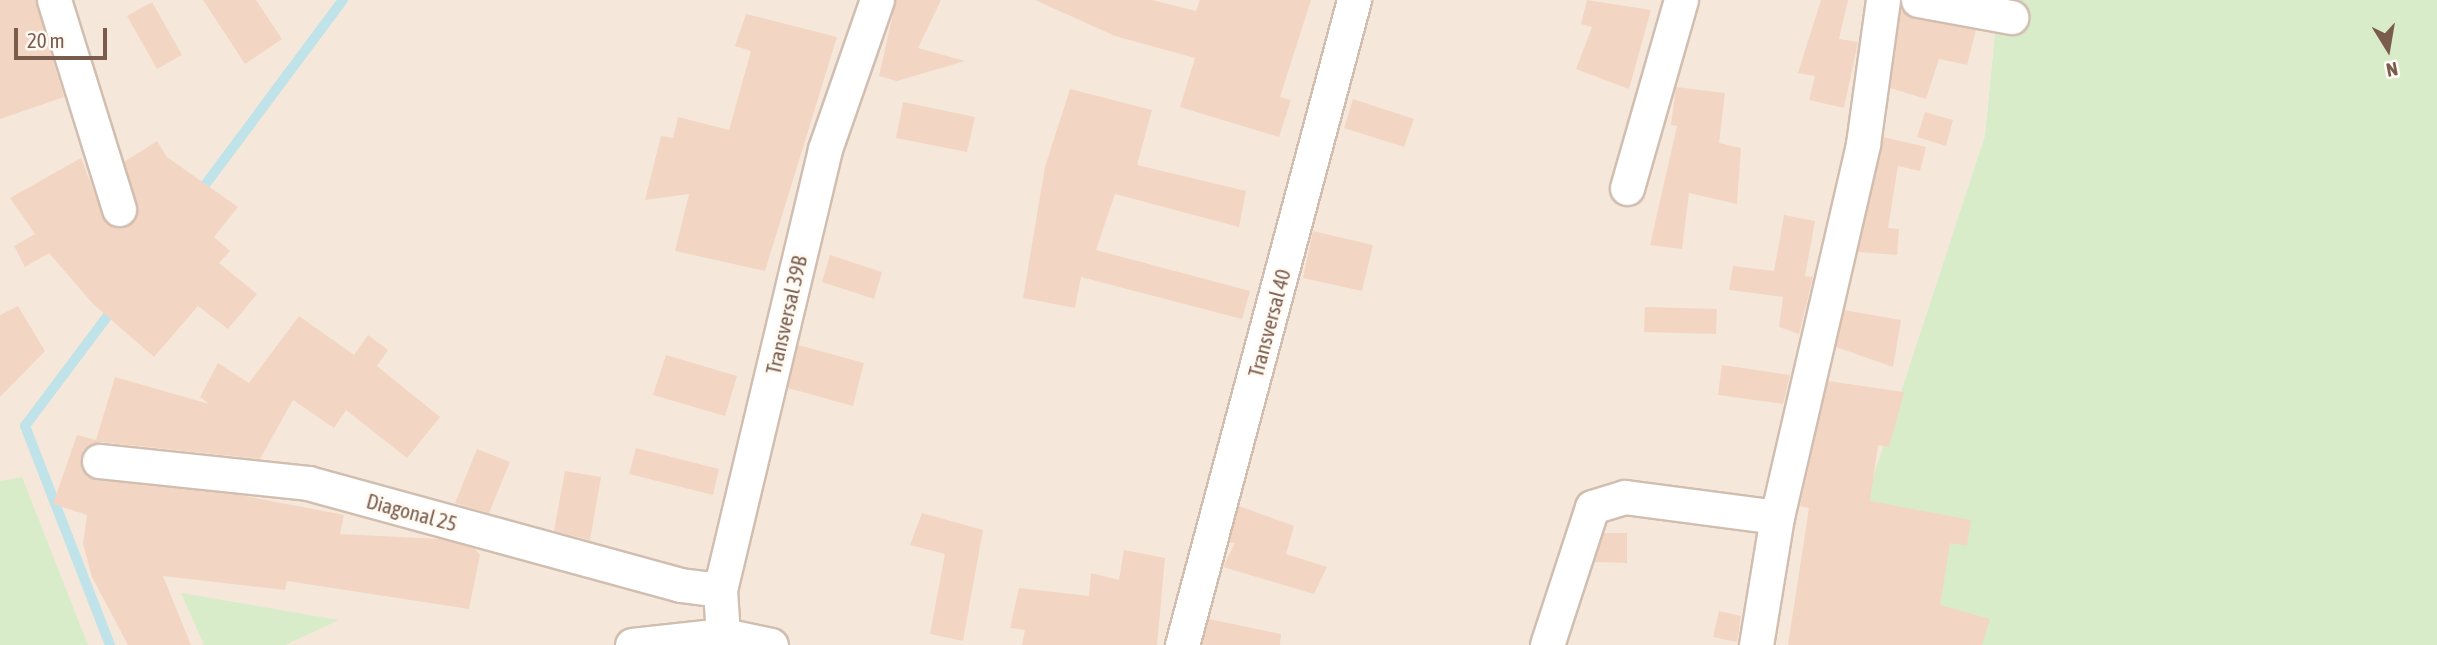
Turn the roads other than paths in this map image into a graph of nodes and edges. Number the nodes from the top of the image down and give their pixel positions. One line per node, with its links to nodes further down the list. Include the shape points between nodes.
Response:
1 (54, 0): 9 (street)
2 (877, 0): 12 (street, Transversal 39B, via 825,149)
3 (1354, 0): 16 (street, Transversal 40)
4 (1681, 0): 8 (street)
5 (1883, 0): 11 (street, via 1863,144)
6 (1918, 0): 7 (street)
7 (2011, 18)
8 (1627, 188)
9 (119, 209)
10 (99, 461): 12 (street, Diagonal 25, via 308,483 680,585)
11 (1777, 517): 17 (street, via 1625,497 1592,507); 18 (street)
12 (720, 590): 13 (street, Transversal 39B)
13 (723, 635): 14 (street); 15 (street)
14 (640, 643)
15 (771, 645)
16 (1182, 645)
17 (1547, 645)
18 (1756, 645)

